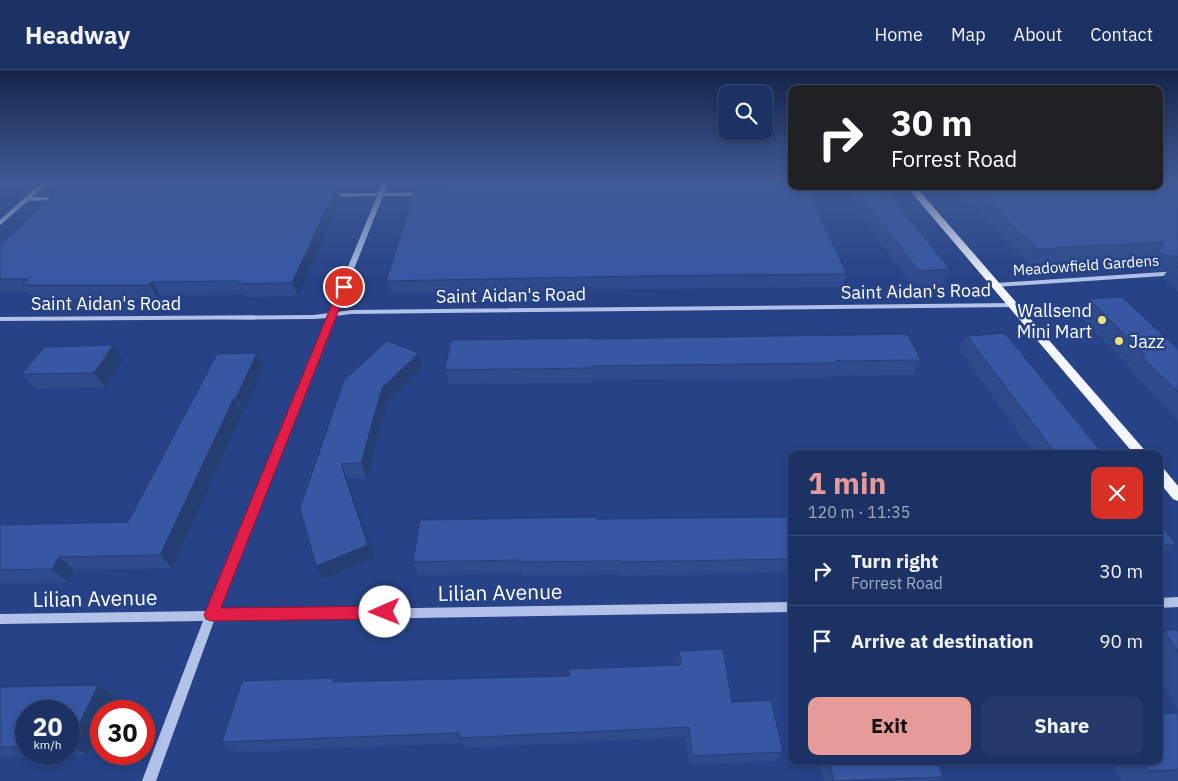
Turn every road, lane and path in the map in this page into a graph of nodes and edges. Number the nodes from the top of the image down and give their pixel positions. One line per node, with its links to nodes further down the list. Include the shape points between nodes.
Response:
1 (10, 214): 4 (street)
2 (372, 214): 8 (street)
3 (935, 214): 6 (main road)
4 (0, 223)
5 (1178, 273): 6 (street, Meadowfield Gardens)
6 (996, 285): 7 (main road)
7 (1013, 304): 8 (street, Saint Aidan's Road, via 351,312); 12 (main road)
8 (333, 315): 10 (street, Saint Aidan's Road); 18 (street)
9 (0, 319): 10 (street, Saint Aidan's Road)
10 (10, 319): 11 (street, Saint Aidan's Road)
11 (0, 323)
12 (1139, 450)
13 (1163, 478): 14 (main road)
14 (1178, 495)
15 (1178, 602): 16 (street)
16 (1163, 603)
17 (788, 607): 18 (street, Lilian Avenue)
18 (211, 615): 19 (street, Lilian Avenue); 20 (street)
19 (0, 619)
20 (149, 781)

